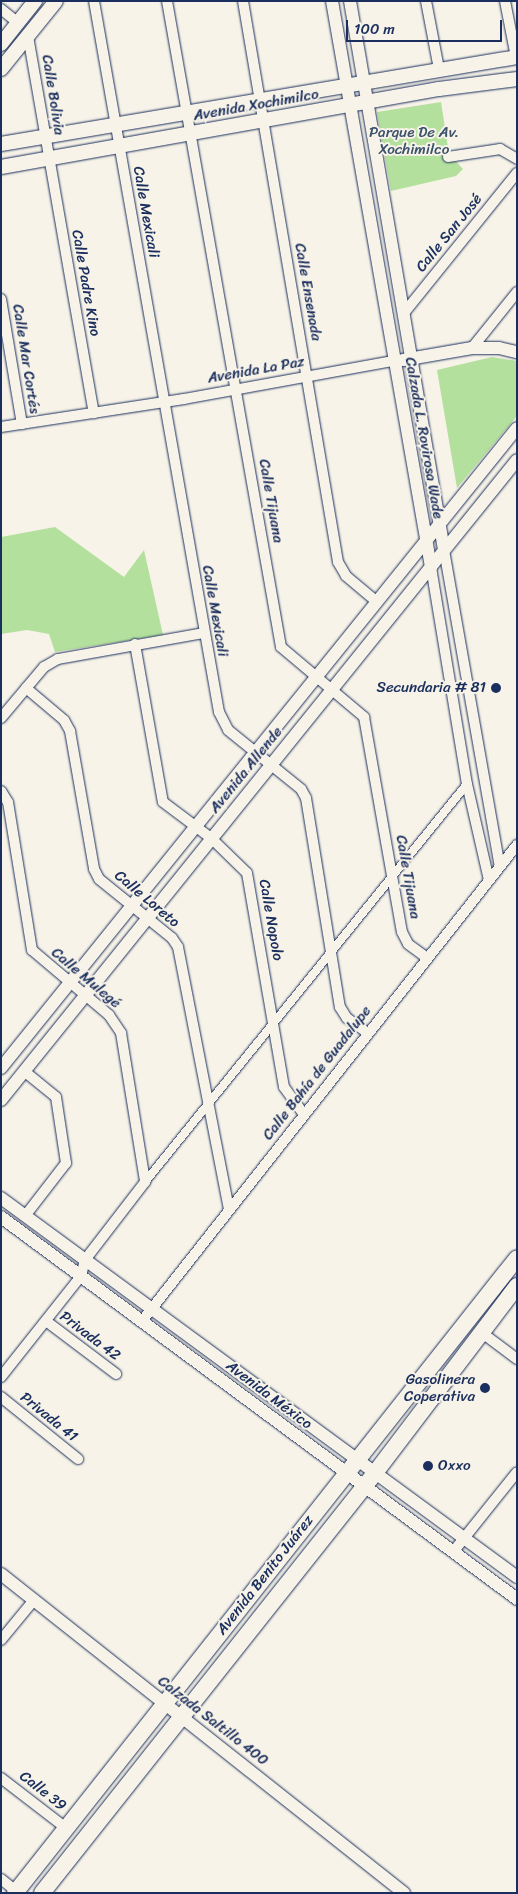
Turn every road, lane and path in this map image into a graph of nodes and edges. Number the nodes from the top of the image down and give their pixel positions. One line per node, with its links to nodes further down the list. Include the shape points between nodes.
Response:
1 (36, 1): 11 (main road)
2 (56, 1): 12 (main road)
3 (94, 1): 25 (street, Calle Mexicali)
4 (167, 1): 23 (street, Calle Tijuana)
5 (243, 1): 20 (street, Calle Ensenada)
6 (332, 1): 19 (street, Calzada L. Rovirosa Wade)
7 (350, 1): 18 (street, Calzada L. Rovirosa Wade)
8 (426, 1): 16 (street)
9 (505, 1): 14 (street)
10 (1, 9): 11 (street)
11 (18, 23): 13 (main road)
12 (28, 36): 15 (main road); 27 (street, Calle Bolivia)
13 (1, 44)
14 (516, 57): 16 (main road, Avenida Xochimilco)
15 (1, 69)
16 (439, 69): 18 (main road, Avenida Xochimilco)
17 (517, 79): 21 (main road, Avenida Xochimilco)
18 (364, 81): 19 (main road, Avenida Xochimilco); 21 (street, Calzada L. Rovirosa Wade)
19 (346, 84): 20 (main road, Avenida Xochimilco); 22 (street, Calzada L. Rovirosa Wade)
20 (259, 99): 23 (main road, Avenida Xochimilco); 24 (street, Calle Ensenada)
21 (366, 102): 22 (main road, Avenida Xochimilco); 37 (street, Calzada L. Rovirosa Wade)
22 (350, 105): 24 (main road, Avenida Xochimilco); 41 (street, Calzada L. Rovirosa Wade)
23 (187, 112): 25 (main road, Avenida Xochimilco); 26 (street, Calle Tijuana)
24 (263, 121): 26 (main road, Avenida Xochimilco); 42 (street, Calle Ensenada)
25 (116, 124): 27 (main road, Avenida Xochimilco); 29 (street, Calle Mexicali)
26 (191, 133): 29 (main road, Avenida Xochimilco); 43 (street, Calle Tijuana)
27 (44, 136): 28 (main road, Avenida Xochimilco); 32 (street, Calle Bolivia)
28 (1, 144)
29 (119, 146): 32 (main road, Avenida Xochimilco); 44 (street, Calle Mexicali)
30 (448, 157): 31 (street, via 500,149)
31 (517, 158)
32 (48, 159): 33 (main road, Avenida Xochimilco); 45 (street, Calle Padre Kino)
33 (1, 167)
34 (517, 173): 37 (street, Calle San José)
35 (517, 292): 38 (street)
36 (1, 299): 46 (street, Calle Mar Cortés)
37 (404, 312): 40 (street, Calzada L. Rovirosa Wade)
38 (472, 348): 39 (street, Avenida La Paz); 40 (street, Avenida La Paz)
39 (517, 352)
40 (411, 358): 41 (street, Avenida La Paz); 50 (street, Calzada L. Rovirosa Wade)
41 (393, 361): 42 (street, Avenida La Paz); 51 (street, Calzada L. Rovirosa Wade)
42 (308, 377): 43 (street, Avenida La Paz); 54 (street, Calle Ensenada, via 338,562 346,576)
43 (237, 390): 44 (street, Avenida La Paz); 57 (street, Calle Tijuana, via 282,647)
44 (164, 402): 45 (street, Avenida La Paz); 55 (street, Calle Mexicali)
45 (94, 413): 46 (street, Avenida La Paz)
46 (22, 424): 47 (street, Avenida La Paz)
47 (1, 427)
48 (517, 428): 50 (street, Avenida Allende)
49 (517, 460): 52 (street, Avenida Allende)
50 (440, 523): 51 (street, Avenida Allende); 52 (street, Calzada L. Rovirosa Wade)
51 (426, 541): 53 (street, Calzada L. Rovirosa Wade); 54 (street, Avenida Allende)
52 (444, 550): 53 (street, Avenida Allende); 68 (street, Calzada L. Rovirosa Wade)
53 (431, 567): 59 (street, Avenida Allende); 63 (street, Calzada L. Rovirosa Wade)
54 (377, 602): 57 (street, Avenida Allende)
55 (204, 633): 56 (street); 61 (street, Calle Mexicali, via 222,722)
56 (135, 644): 58 (street, via 58,659 44,666); 65 (street, Calle Nopolo, via 158,787 163,802)
57 (316, 678): 59 (street, Calle Tijuana); 61 (street, Avenida Allende)
58 (26, 688): 60 (street); 71 (street, Calle Loreto, via 64,720 70,731 94,869 106,886)
59 (332, 690): 62 (street, Avenida Allende); 69 (street, Calle Tijuana, via 357,710 368,727)
60 (1, 718)
61 (256, 752): 62 (street, Calle Mexicali); 65 (street, Avenida Allende)
62 (271, 765): 66 (street, Avenida Allende); 73 (street, Calle Mexicali, via 301,789 306,798)
63 (467, 784): 69 (street); 70 (street, Calzada L. Rovirosa Wade)
64 (1, 790): 75 (street, Calle Mulegé, via 8,802 32,950)
65 (196, 827): 66 (street, Calle Nopolo); 71 (street, Avenida Allende)
66 (211, 838): 72 (street, Avenida Allende); 77 (street, Calle Nopolo, via 241,864 249,878)
67 (517, 845): 68 (street, Calle Bahía de Guadalupe)
68 (500, 866): 70 (street, Calle Bahía de Guadalupe)
69 (392, 877): 73 (street); 74 (street, Calle Tijuana, via 404,938)
70 (489, 880): 74 (street, Calle Bahía de Guadalupe)
71 (132, 906): 72 (street, Calle Loreto); 75 (street, Avenida Allende)
72 (147, 918): 76 (street, Avenida Allende); 82 (street, Calle Loreto, via 172,938 182,959)
73 (332, 951): 77 (street); 78 (street, Calle Mexicali, via 340,1007 347,1018)
74 (426, 958): 78 (street, Calle Bahía de Guadalupe)
75 (69, 983): 76 (street, Calle Mulegé); 79 (street, Avenida Allende)
76 (85, 996): 80 (street, Avenida Allende); 84 (street, Calle Mulegé, via 109,1015 121,1033)
77 (274, 1023): 82 (street); 83 (street, Calle Nopolo, via 286,1094)
78 (368, 1033): 83 (street, Calle Bahía de Guadalupe)
79 (1, 1068)
80 (24, 1071): 81 (street, Avenida Allende); 87 (street, via 56,1098 66,1163)
81 (1, 1100)
82 (206, 1106): 84 (street); 86 (street, Calle Loreto)
83 (304, 1114): 86 (street, Calle Bahía de Guadalupe)
84 (145, 1182): 90 (street)
85 (1, 1198): 87 (street, Avenida México)
86 (229, 1210): 95 (street, Calle Bahía de Guadalupe)
87 (25, 1216): 90 (street, Avenida México)
88 (1, 1217): 92 (street, Avenida México)
89 (517, 1258): 91 (main road, Avenida Benito Juárez)
90 (85, 1260): 92 (street); 95 (street, Avenida México)
91 (504, 1274): 94 (main road, via 508,1284); 104 (main road, Avenida Benito Juárez)
92 (81, 1276): 96 (street); 97 (street, Avenida México)
93 (517, 1286): 94 (main road, Avenida Benito Juárez)
94 (502, 1305): 98 (main road, Avenida Benito Juárez)
95 (152, 1308): 97 (street, Calle Bahía de Guadalupe); 104 (street, Avenida México)
96 (46, 1321): 100 (street, Privada 42); 101 (street)
97 (142, 1321): 106 (street, Avenida México)
98 (482, 1332): 99 (street); 107 (main road, Avenida Benito Juárez)
99 (517, 1359)
100 (116, 1374)
101 (1, 1377)
102 (1, 1397): 103 (street, Privada 41)
103 (78, 1459)
104 (357, 1459): 106 (main road, Avenida Benito Juárez); 107 (street, Avenida México)
105 (517, 1472): 109 (street)
106 (346, 1473): 108 (street, Avenida México); 116 (main road, Avenida Benito Juárez)
107 (375, 1473): 108 (main road, Avenida Benito Juárez); 109 (street, Avenida México)
108 (364, 1486): 110 (street, Avenida México); 117 (main road, Avenida Benito Juárez)
109 (464, 1539): 110 (street); 112 (street, Avenida México)
110 (453, 1552): 113 (street, Avenida México)
111 (1, 1574): 114 (street, Calzada Saltillo 400)
112 (517, 1577)
113 (517, 1599)
114 (34, 1600): 115 (street); 116 (street, Calzada Saltillo 400)
115 (1, 1640)
116 (164, 1703): 117 (street, Calzada Saltillo 400); 119 (main road, Avenida Benito Juárez)
117 (182, 1717): 122 (main road, Avenida Benito Juárez); 123 (street, Calzada Saltillo 400)
118 (1, 1778): 119 (street, Calle 39)
119 (66, 1828): 121 (main road, Avenida Benito Juárez)
120 (1, 1879): 121 (street)
121 (15, 1892)
122 (42, 1893)
123 (404, 1893)

